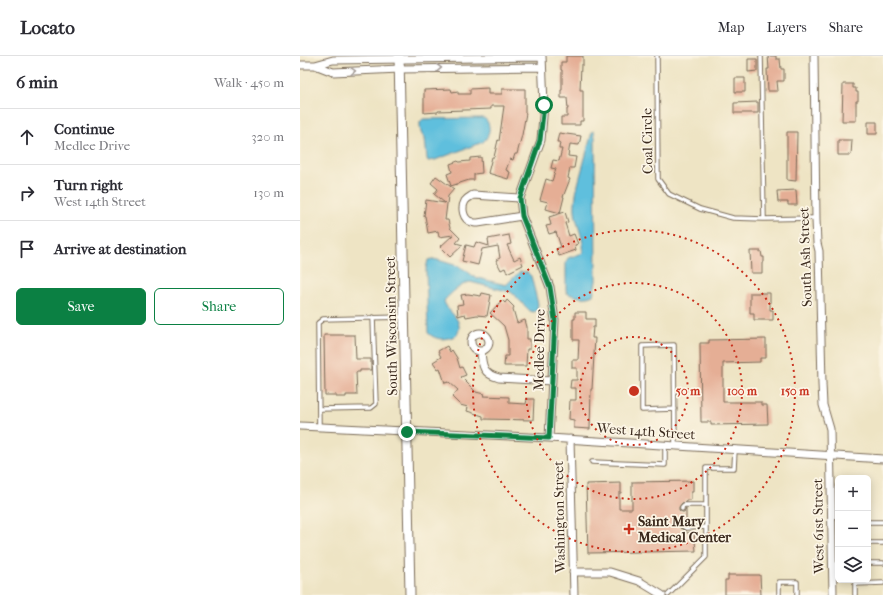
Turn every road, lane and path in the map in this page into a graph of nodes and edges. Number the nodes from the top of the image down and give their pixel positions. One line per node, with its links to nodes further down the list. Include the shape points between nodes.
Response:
1 (542, 56): 5 (street); 8 (street, Medlee Drive)
2 (657, 56): 12 (lane, Coal Circle, via 658,179 669,194 700,209 733,218)
3 (761, 56): 12 (lane)
4 (814, 56): 11 (street, South Ash Street)
5 (399, 61): 7 (street, via 333,60); 7 (street, one-way to 5, via 333,72); 8 (street, one-way to 8); 14 (street, South Wisconsin Street)
6 (300, 65): 7 (street)
7 (315, 65)
8 (542, 67): 9 (street, Medlee Drive, via 544,105 540,140)
9 (520, 198): 10 (street, Medlee Drive); 10 (street, via 473,195 465,201 463,208 467,220 472,223)
10 (522, 216): 16 (street, Medlee Drive, via 550,287 555,320)
11 (816, 218): 12 (lane, Coal Circle); 27 (street, South Ash Street, via 823,405 830,429)
12 (764, 219)
13 (373, 317): 14 (lane); 18 (lane, via 323,319 318,323); 18 (lane, via 376,404 371,408)
14 (405, 317): 21 (street, South Wisconsin Street)
15 (481, 351): 16 (street, via 484,370 491,376)
16 (552, 381): 22 (street, Medlee Drive)
17 (675, 409): 17 (lane, via 674,346 642,346 642,410); 25 (lane)
18 (319, 410): 20 (lane)
19 (300, 426): 20 (street, West 14th Street)
20 (319, 427): 21 (street, West 14th Street)
21 (407, 432): 22 (street, West 14th Street); 44 (street, South Wisconsin Street)
22 (549, 438): 23 (street, West 14th Street)
23 (570, 439): 24 (street, West 14th Street); 40 (street, Washington Street)
24 (665, 445): 25 (street, West 14th Street); 29 (lane, via 664,465)
25 (676, 446): 26 (street, West 14th Street)
26 (735, 450): 27 (street, West 14th Street); 30 (lane, via 734,468 706,468)
27 (830, 456): 28 (street, West 14th Street); 50 (street, West 61st Street)
28 (883, 459)
29 (592, 462)
30 (706, 505): 31 (lane, via 684,505); 35 (lane)
31 (682, 509)
32 (871, 522): 33 (lane)
33 (883, 522)
34 (682, 523): 35 (lane, via 684,528)
35 (706, 528): 47 (lane, via 706,557)
36 (871, 543): 37 (lane)
37 (883, 543)
38 (871, 563): 39 (lane)
39 (883, 563)
40 (574, 572): 45 (street, Washington Street); 46 (street, via 610,572 639,580)
41 (855, 583): 51 (lane)
42 (871, 583): 43 (lane)
43 (883, 583)
44 (410, 595)
45 (574, 595)
46 (662, 595)
47 (668, 595)
48 (779, 595): 49 (lane, via 779,582 797,582)
49 (798, 595)
50 (833, 595)
51 (855, 595)

